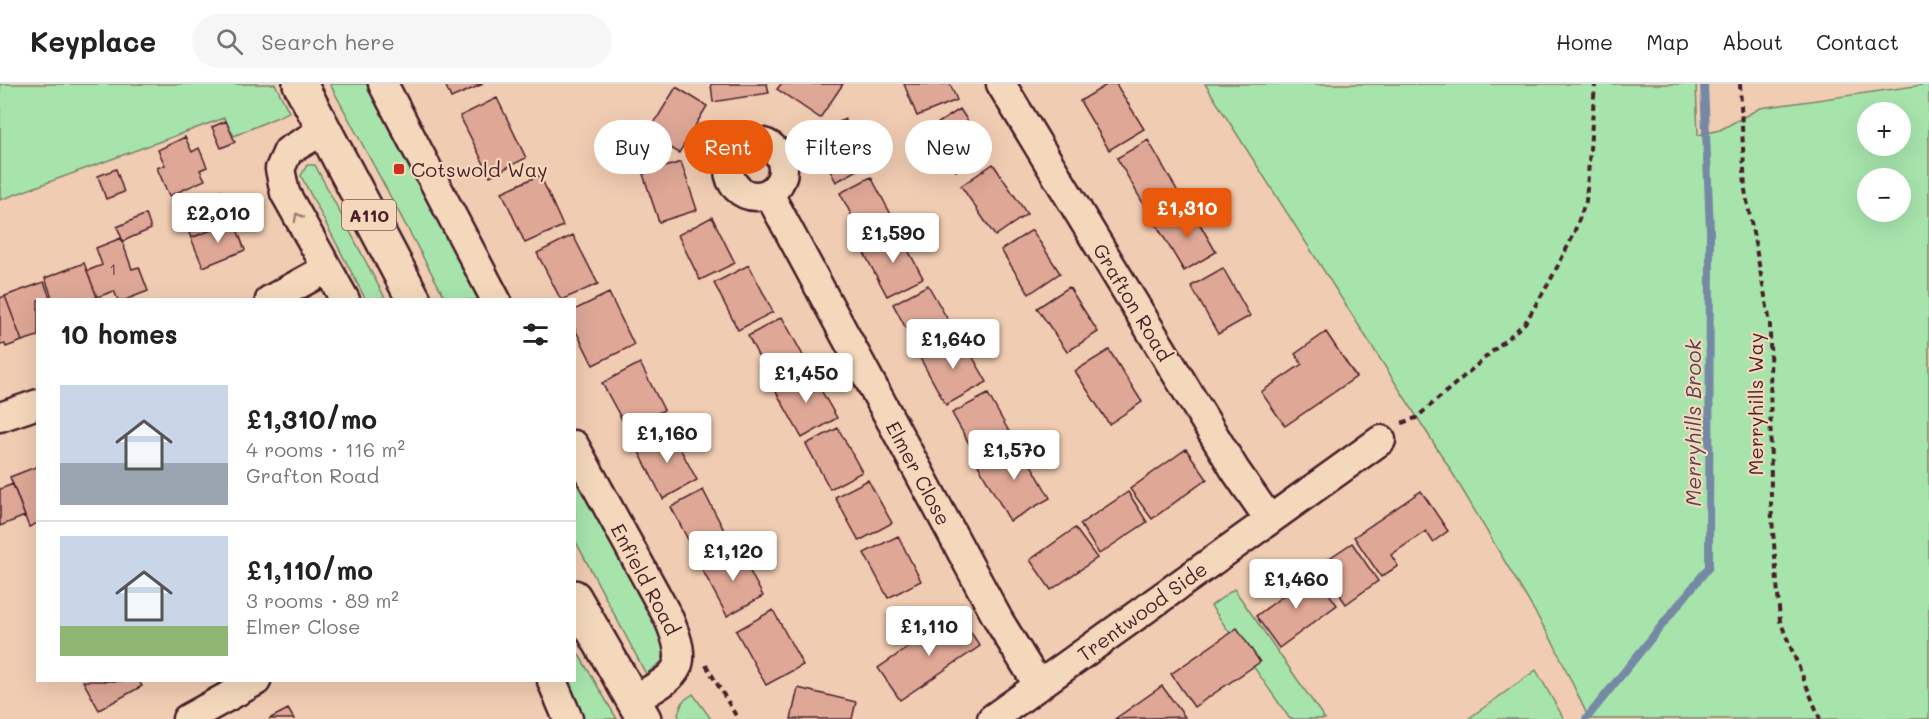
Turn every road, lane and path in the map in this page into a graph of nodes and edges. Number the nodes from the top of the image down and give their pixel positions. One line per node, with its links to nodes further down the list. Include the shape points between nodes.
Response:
1 (300, 84): 6 (main road, A110)
2 (383, 84): 12 (street)
3 (1001, 84): 17 (street, Grafton Road, via 1234,470)
4 (1596, 84): 15 (path, via 1586,201 1572,238 1525,323 1416,418 1402,423)
5 (1740, 84): 28 (path, Merryhills Way, via 1745,190 1770,323 1771,505 1780,621)
6 (324, 130): 8 (street, one-way to 6, via 285,194 280,169 288,150); 11 (main road, A110)
7 (768, 194): 22 (street, Elmer Close, via 999,621)
8 (326, 269): 9 (street); 10 (street)
9 (274, 298)
10 (344, 298)
11 (413, 298)
12 (495, 298)
13 (36, 405): 14 (street)
14 (0, 417)
15 (1381, 440): 17 (street, Trentwood Side)
16 (576, 449): 19 (street, Enfield Road)
17 (1269, 519): 22 (street, Trentwood Side)
18 (576, 600): 23 (main road, Enfield Road)
19 (680, 644): 23 (street, Enfield Road, via 678,665 671,678); 26 (path, via 703,659)
20 (254, 682): 24 (street)
21 (552, 682): 25 (street)
22 (1040, 686): 27 (street, Trentwood Side)
23 (639, 710)
24 (203, 715)
25 (568, 719)
26 (738, 719)
27 (992, 719)
28 (1820, 719)

